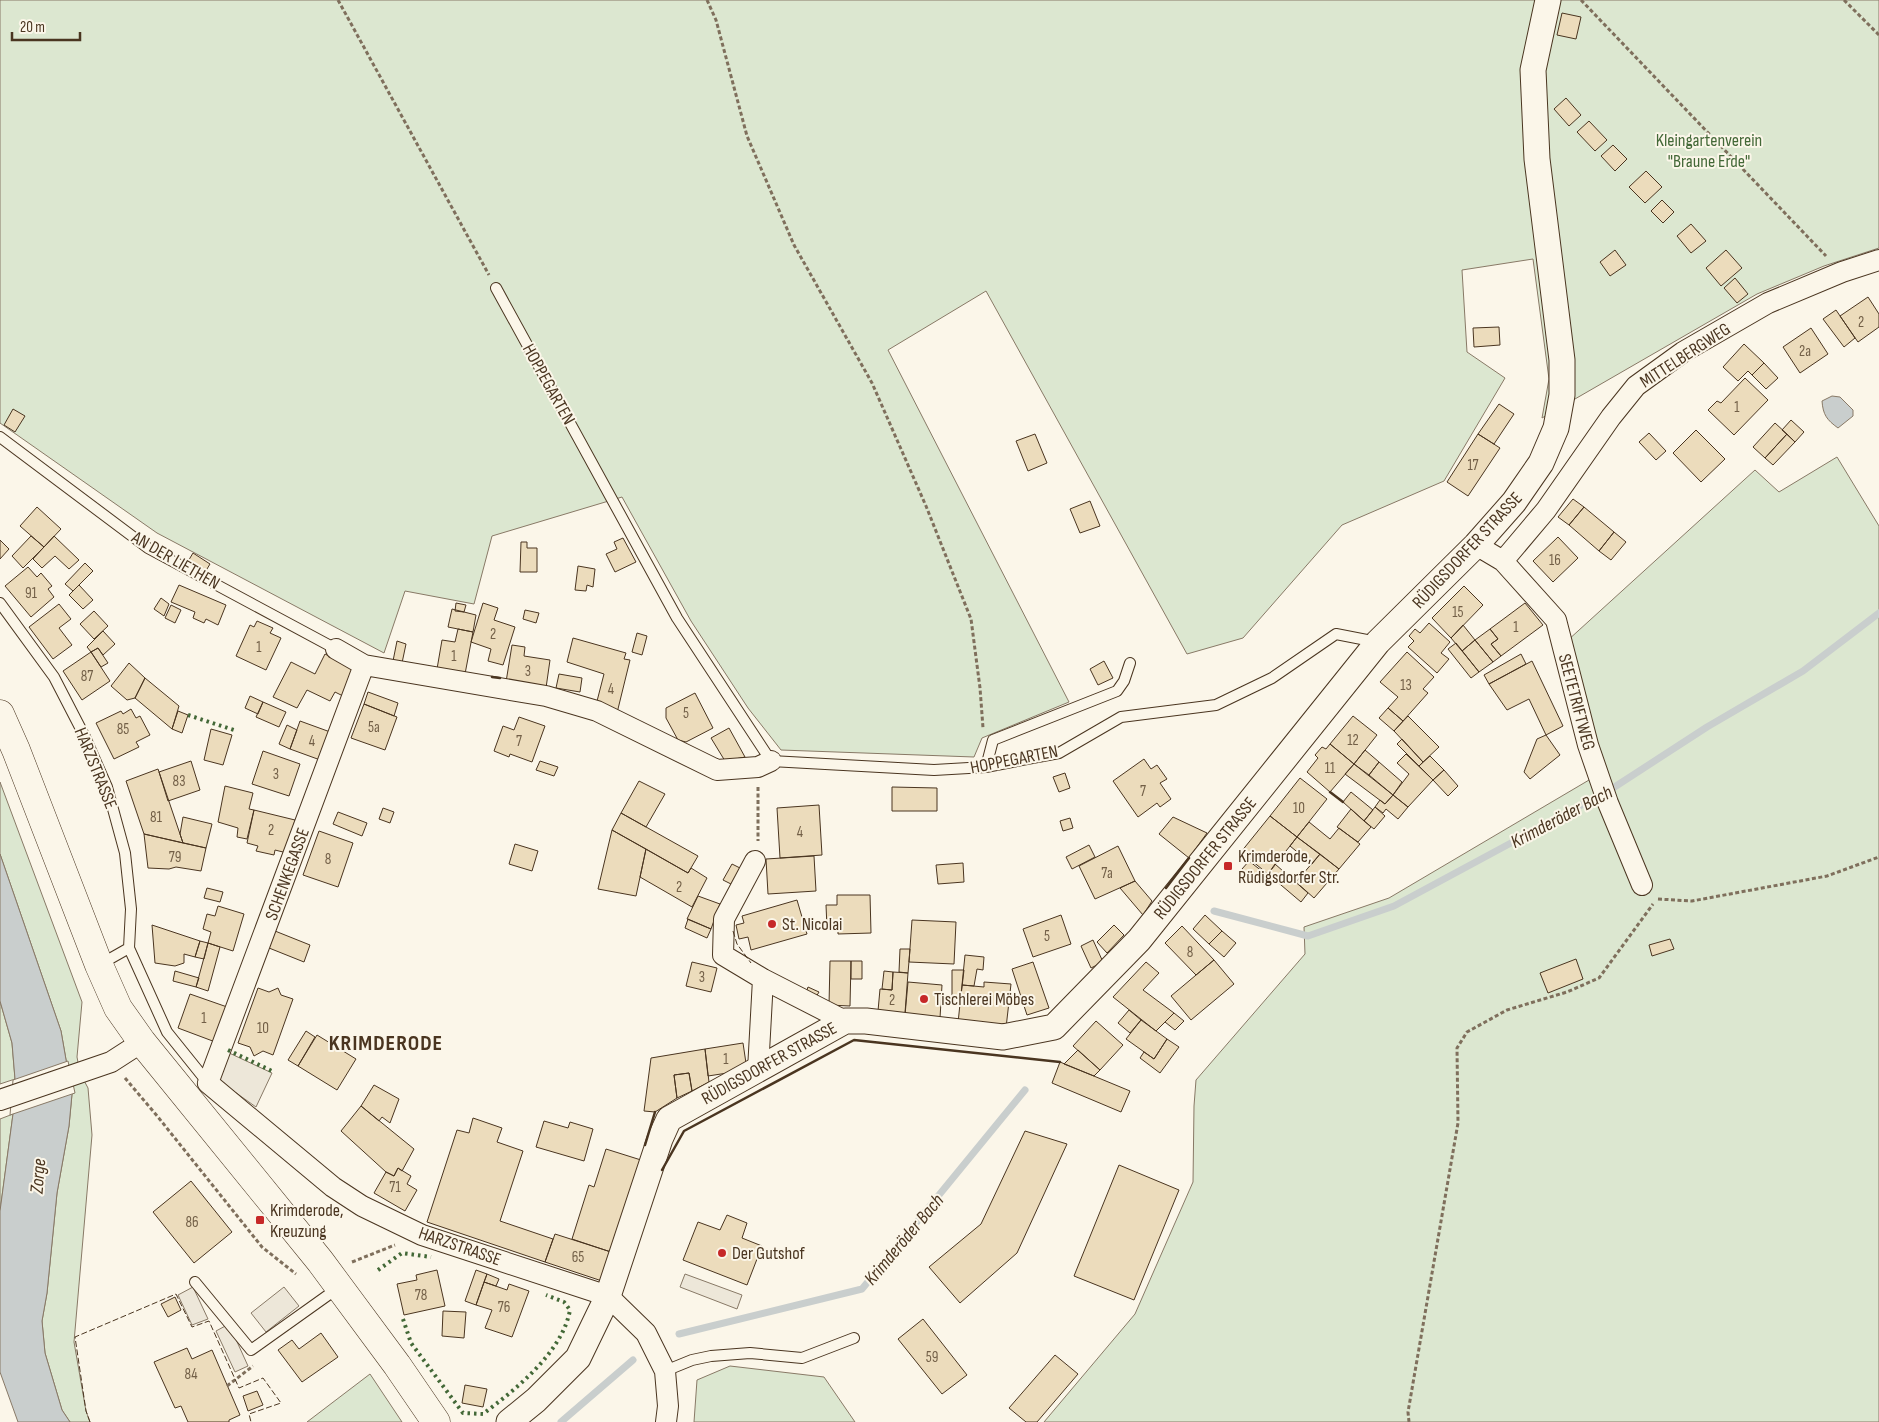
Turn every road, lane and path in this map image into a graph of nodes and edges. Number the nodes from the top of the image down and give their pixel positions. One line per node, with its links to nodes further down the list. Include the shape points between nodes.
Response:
1 (338, 0): 9 (path)
2 (707, 0): 19 (path, via 716,20 747,136 794,245 872,383 967,610 980,688 983,735)
3 (1548, 0): 11 (street, RÜDIGSDORFER STRASSE, via 1533,70 1537,159 1561,350 1562,395 1556,428 1541,463 1514,502)
4 (1581, 0): 8 (path)
5 (1844, 0): 6 (path)
6 (1879, 35)
7 (1879, 260): 8 (street, MITTELBERGWEG)
8 (1842, 272): 12 (street, MITTELBERGWEG, via 1768,303 1683,352 1636,386 1546,510)
9 (496, 288): 20 (lane, HOPPEGARTEN, via 677,618)
10 (0, 437): 15 (lane, AN DER LIETHEN, via 148,548)
11 (1476, 545): 12 (street, SEETETRIFTWEG); 14 (street, RÜDIGSDORFER STRASSE)
12 (1503, 561): 24 (street, SEETETRIFTWEG, via 1556,620 1588,745)
13 (0, 603): 25 (lane, HARZSTRASSE, via 54,677 107,787 125,852 132,909)
14 (1378, 642): 21 (lane, HOPPEGARTEN, via 1336,634 1272,678 1216,705 1121,717 1059,754); 28 (street, RÜDIGSDORFER STRASSE, via 1139,940 1054,1027 1003,1037)
15 (336, 649): 17 (street, AN DER LIETHEN)
16 (1130, 663): 19 (lane, via 1117,691)
17 (364, 665): 20 (street, HOPPEGARTEN, via 546,696 597,711 717,770); 32 (street, SCHENKEGASSE)
18 (0, 714): 26 (main road)
19 (993, 740): 21 (lane)
20 (764, 764): 21 (lane, HOPPEGARTEN, via 934,770); 23 (path)
21 (986, 767)
22 (1879, 857): 43 (path, via 1827,876 1692,901 1656,899 1599,978 1567,992 1507,1010 1467,1032 1457,1048 1458,1123 1408,1412)
23 (755, 861): 27 (street, via 724,919 723,956)
24 (1642, 886)
25 (129, 948): 26 (lane); 32 (lane, via 166,1032)
26 (98, 965): 29 (main road, via 118,1008)
27 (763, 979): 28 (street); 31 (street)
28 (845, 1021): 31 (street, RÜDIGSDORFER STRASSE)
29 (142, 1042): 30 (street); 36 (main road)
30 (111, 1062): 33 (street); 36 (path, via 262,1248)
31 (758, 1070): 37 (street, RÜDIGSDORFER STRASSE, via 669,1119)
32 (208, 1083): 34 (street, HARZSTRASSE, via 333,1188)
33 (0, 1100)
34 (422, 1235): 36 (path); 37 (street, HARZSTRASSE)
35 (195, 1282): 36 (lane, via 251,1350)
36 (337, 1283): 40 (main road)
37 (608, 1296): 39 (street, HARZSTRASSE, via 646,1333); 41 (street, RÜDIGSDORFER STRASSE, via 578,1358)
38 (854, 1338): 39 (lane, via 802,1358 750,1353 711,1356)
39 (665, 1371): 42 (street, HARZSTRASSE)
40 (436, 1422)
41 (509, 1422)
42 (666, 1422)
43 (1409, 1422)

